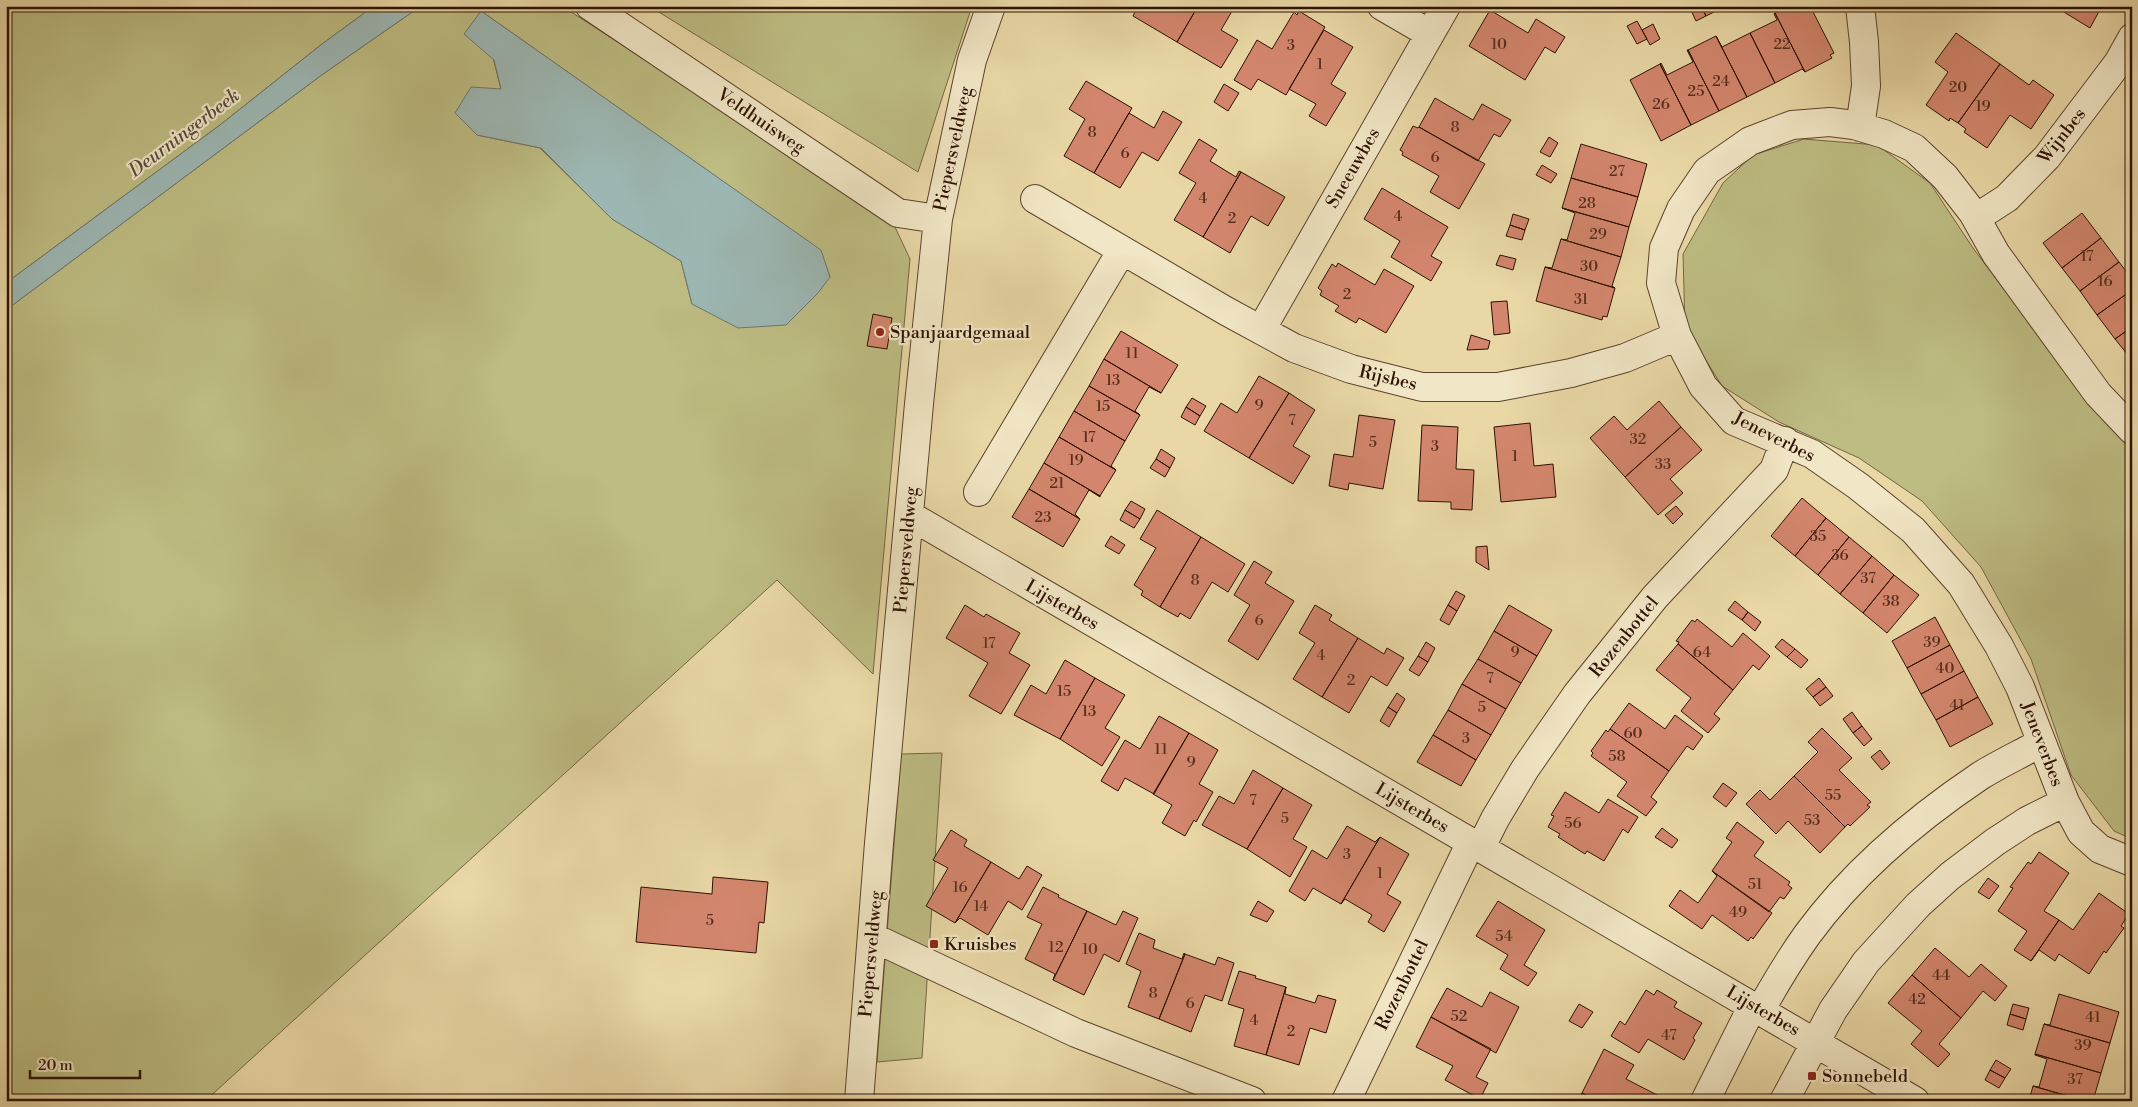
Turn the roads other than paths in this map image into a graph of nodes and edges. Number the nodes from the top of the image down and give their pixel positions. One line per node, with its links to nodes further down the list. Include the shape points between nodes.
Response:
1 (590, 6): 11 (street, Veldhuisweg, via 898,213)
2 (991, 6): 11 (street, Piepersveldweg, via 972,60)
3 (1382, 6): 6 (street)
4 (1446, 6): 6 (street, Sneeuwbes)
5 (1860, 6): 8 (street, via 1866,86)
6 (1430, 34): 13 (street, Sneeuwbes)
7 (2132, 38): 10 (street, Wijnbes, via 2118,62 2047,157 2007,198)
8 (1860, 127): 10 (street, Jeneverbes, via 1914,148 1944,177); 14 (street, Jeneverbes, via 1830,122 1792,124 1750,141 1707,171 1681,209 1664,248 1662,284)
9 (1035, 199): 12 (street, Rijsbes)
10 (1976, 218): 15 (street, Jeneverbes, via 1996,254 2098,394)
11 (938, 219): 18 (street, Piepersveldweg)
12 (1122, 250): 13 (street, Rijsbes); 17 (street)
13 (1261, 330): 14 (street, Rijsbes, via 1294,348 1351,370 1422,387 1498,387 1571,373 1624,358)
14 (1677, 336): 16 (street, Jeneverbes, via 1703,386 1734,421)
15 (2132, 430)
16 (1785, 442): 19 (street, Jeneverbes, via 1812,454 1913,530 1961,584 2004,654); 21 (street, Rozenbottel, via 1774,470 1655,597 1577,694)
17 (978, 492)
18 (909, 515): 21 (street, Lijsterbes); 23 (street, Piepersveldweg)
19 (2040, 743): 20 (street, Jeneverbes); 24 (street, via 1982,775 1894,841 1808,933)
20 (2065, 802): 22 (street, Jeneverbes, via 2081,832 2100,849); 25 (street, via 1995,842 1950,876 1918,906 1866,962 1833,1010)
21 (1476, 845): 24 (street, Lijsterbes); 28 (street, Rozenbottel)
22 (2132, 862)
23 (872, 937): 26 (street, Piepersveldweg); 27 (street, via 1076,1032)
24 (1757, 1007): 25 (street, Lijsterbes); 29 (street)
25 (1817, 1042): 30 (street); 31 (street, Lijsterbes)
26 (859, 1101)
27 (1252, 1101)
28 (1346, 1101)
29 (1705, 1101)
30 (1784, 1101)
31 (1916, 1101)

